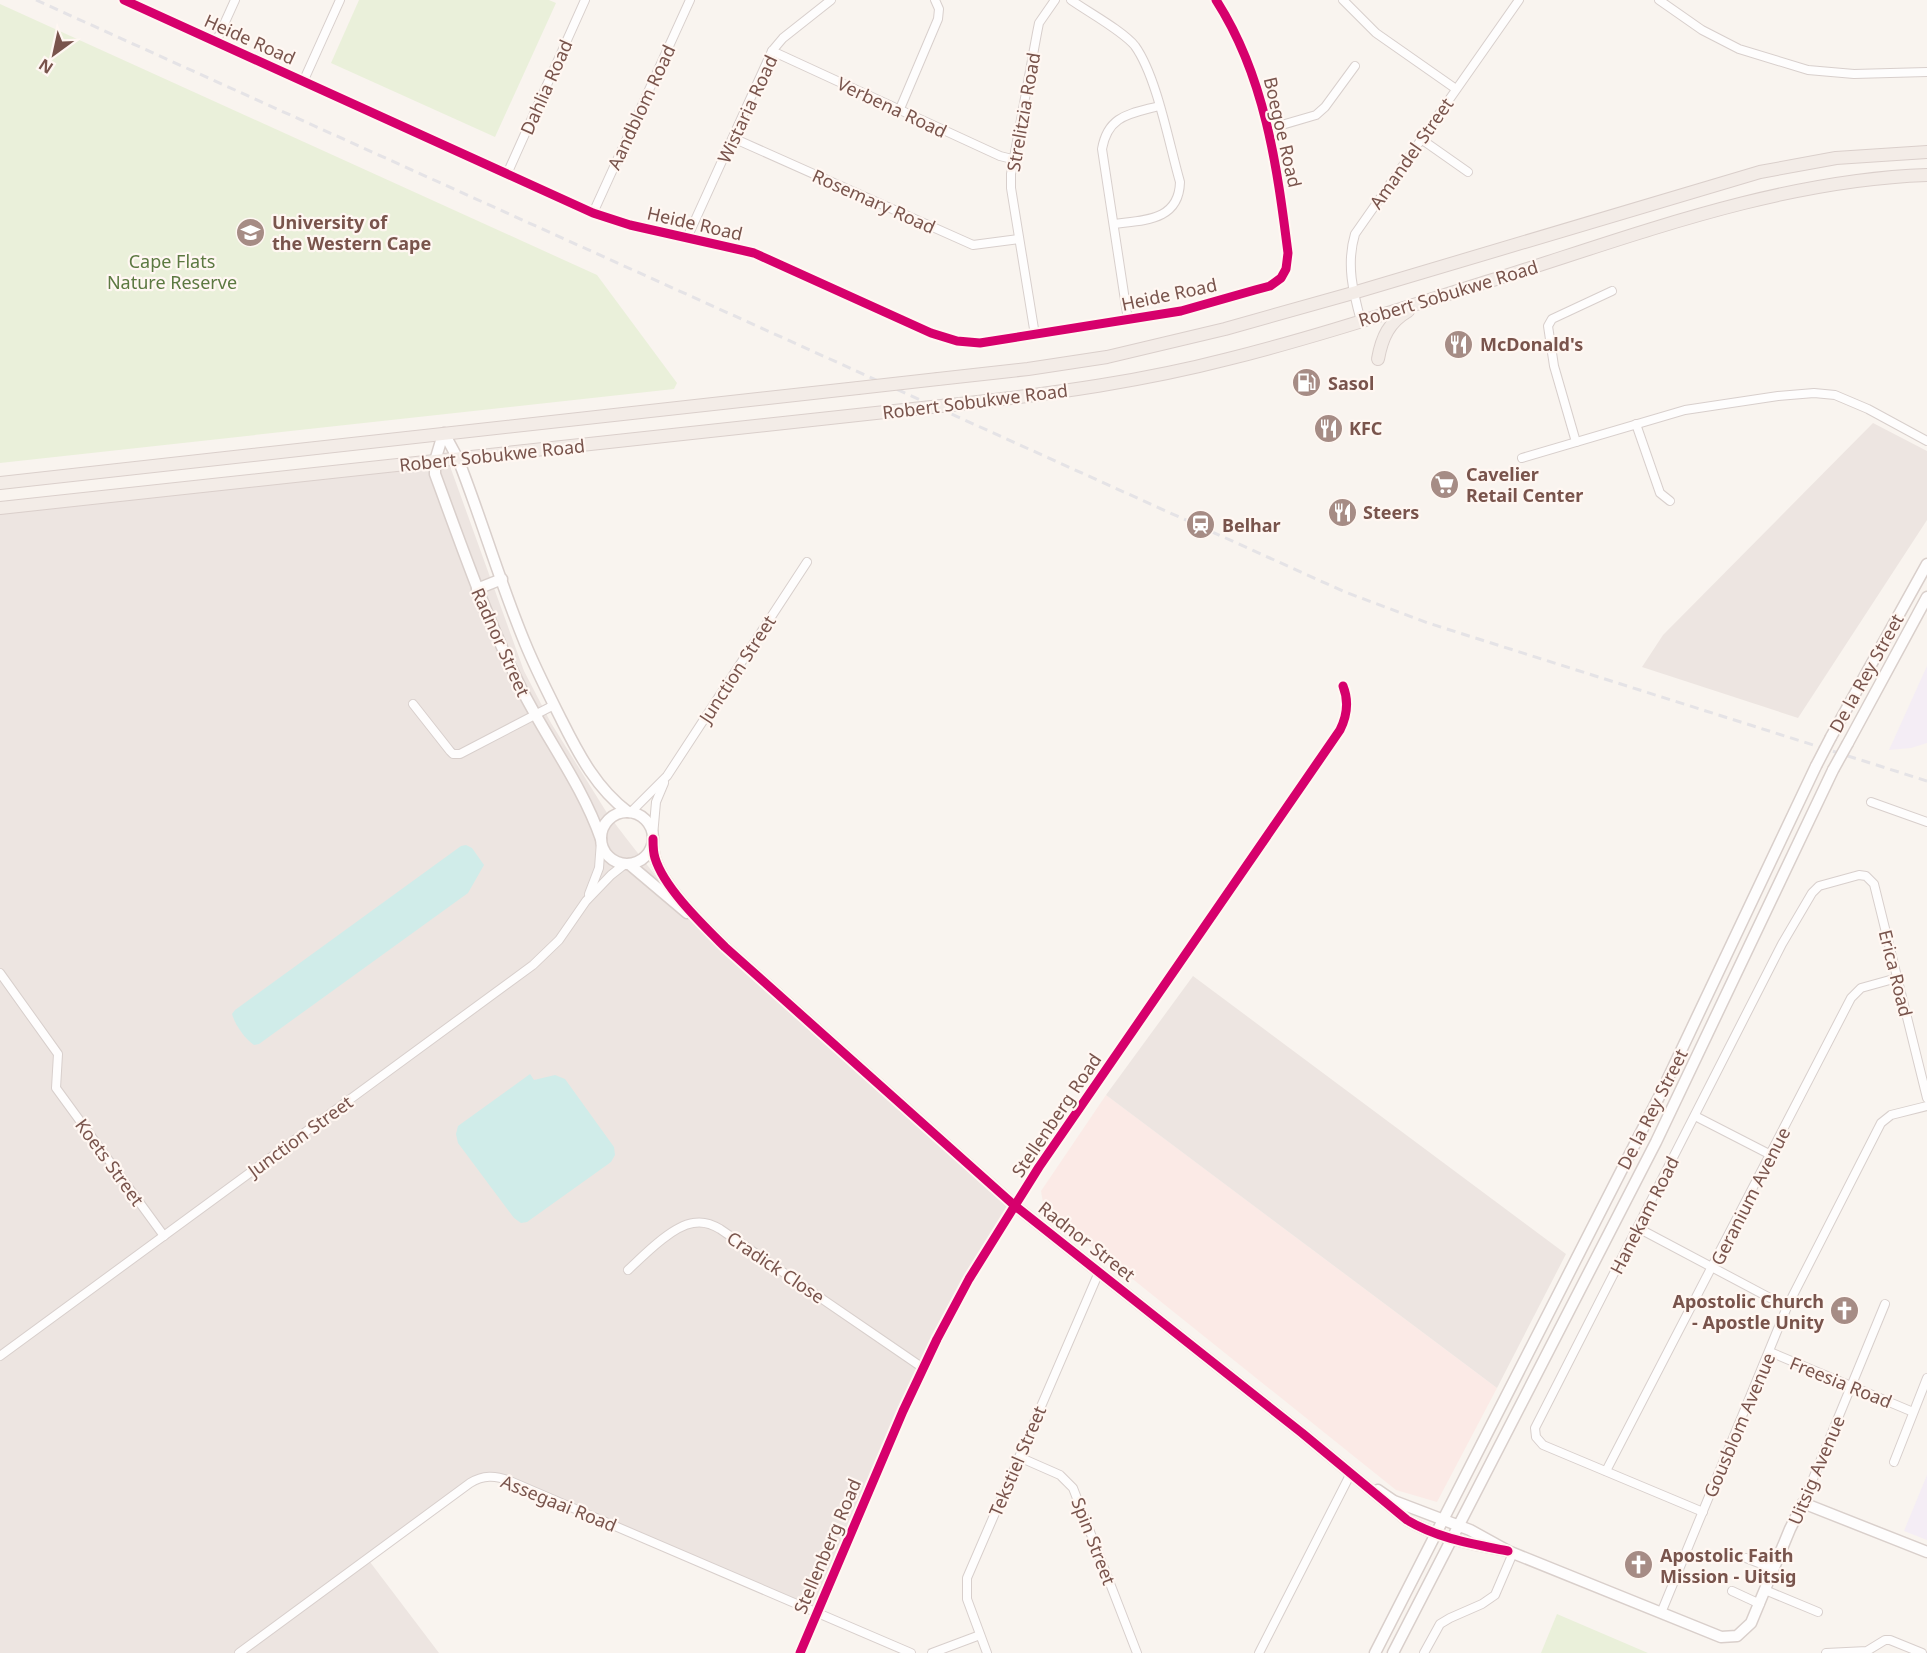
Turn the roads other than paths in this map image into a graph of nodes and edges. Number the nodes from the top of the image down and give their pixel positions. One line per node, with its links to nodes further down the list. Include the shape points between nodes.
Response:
1 (235, 0): 14 (street)
2 (340, 0): 18 (street)
3 (585, 0): 28 (street, Dahlia Road)
4 (690, 0): 30 (street, Aandblom Road)
5 (831, 0): 15 (street, Wistaria Road)
6 (935, 0): 21 (street, via 938,18)
7 (1055, 0): 26 (street, Strelitzia Road, via 1036,33)
8 (1071, 0): 20 (street, via 1135,46)
9 (1216, 0): 22 (street, Boegoe Road, via 1246,54)
10 (1343, 0): 19 (street, via 1376,33)
11 (1519, 0): 19 (street, Amandel Street)
12 (1659, 0): 17 (street, via 1702,30 1739,49 1808,70 1854,74)
13 (129, 1): 14 (street, Heide Road)
14 (216, 42): 18 (street, Heide Road)
15 (772, 51): 21 (street, Verbena Road); 23 (street, Wistaria Road)
16 (1355, 66): 22 (street, via 1316,115)
17 (1927, 72)
18 (303, 82): 28 (street, Heide Road)
19 (1456, 89): 24 (street, Amandel Street)
20 (1159, 106): 31 (street, via 1122,117 1104,137 1101,149); 31 (street, via 1180,193 1169,211 1161,215)
21 (899, 111): 26 (street, Verbena Road)
22 (1268, 129): 34 (street, Boegoe Road, via 1288,253)
23 (733, 138): 32 (street, Wistaria Road); 33 (street, Rosemary Road, via 973,245)
24 (1421, 139): 27 (street); 36 (street, Amandel Street, via 1356,234 1350,258)
25 (1927, 152): 36 (main road, Robert Sobukwe Road, via 1836,158 1760,172)
26 (1012, 159): 33 (street, Strelitzia Road, via 1011,188)
27 (1468, 172)
28 (507, 174): 30 (street, Heide Road)
29 (1927, 175): 37 (main road, Robert Sobukwe Road, via 1837,183 1783,194 1684,220)
30 (593, 213): 32 (street, Heide Road)
31 (1114, 224): 38 (street)
32 (687, 238): 40 (street, Heide Road, via 754,253 941,337 980,343)
33 (1019, 238): 40 (street, Strelitzia Road)
34 (1281, 278): 38 (street, Heide Road, via 1270,285 1192,308)
35 (1612, 291): 45 (street, via 1550,321 1548,326 1554,366)
36 (1353, 293): 39 (street, Amandel Street); 43 (main road, Robert Sobukwe Road, bridge, via 1107,357)
37 (1425, 301): 39 (main road, Robert Sobukwe Road); 41 (main road, via 1390,325)
38 (1128, 320): 40 (street, Heide Road)
39 (1361, 321): 47 (main road, Robert Sobukwe Road, bridge, via 1173,372 1070,391)
40 (1035, 334)
41 (1378, 359)
42 (1636, 424): 44 (street, via 1685,410 1814,393 1835,395 1869,409); 45 (street); 50 (street, via 1660,493)
43 (443, 434): 47 (street, Radnor Street); 48 (street, Radnor Street); 49 (main road, Robert Sobukwe Road)
44 (1927, 441)
45 (1576, 442): 46 (street)
46 (1522, 458)
47 (458, 459): 48 (main road, Robert Sobukwe Road); 54 (street, Radnor Street)
48 (435, 461): 51 (main road, Robert Sobukwe Road); 55 (street, Radnor Street, via 435,474)
49 (0, 483)
50 (1670, 501)
51 (0, 508)
52 (807, 562): 61 (street, Junction Street)
53 (1927, 564): 98 (street, De la Rey Street, bridge, via 1816,766 1661,1093)
54 (502, 579): 55 (street); 59 (street, Radnor Street, via 539,678)
55 (477, 588): 60 (street, Radnor Street)
56 (1927, 597): 99 (street, De la Rey Street, bridge, via 1833,770 1676,1102)
57 (1343, 686): 77 (street, Stellenberg Road, via 1346,714 1340,730)
58 (413, 704): 60 (street, via 456,754)
59 (554, 705): 60 (street); 63 (street, Radnor Street, via 602,788)
60 (535, 714): 66 (street, Radnor Street, via 584,798)
61 (667, 776): 63 (street, Junction Street); 65 (street, Junction Street, via 656,802)
62 (1871, 802): 64 (street)
63 (629, 812): 65 (street, via 646,820); 66 (street, via 604,825)
64 (1927, 822)
65 (653, 837): 67 (street, via 646,856); 70 (street, Radnor Street, via 660,870)
66 (601, 840): 67 (street, via 610,858); 69 (street, Junction Street, via 599,868)
67 (627, 864): 69 (street, Junction Street); 70 (street, Radnor Street)
68 (1874, 884): 72 (street, Erica Road); 75 (street, Hanekam Road, via 1859,875 1823,884 1814,891 1782,944)
69 (586, 901): 79 (street, Junction Street, via 559,940 533,965)
70 (702, 923): 77 (street, Radnor Street)
71 (0, 973): 79 (street, Koets Street, via 58,1054 56,1088)
72 (1897, 978): 73 (street, Erica Road); 76 (street, Geranium Avenue, via 1866,986 1854,994)
73 (1927, 1098)
74 (1927, 1106): 84 (street, Gousblom Avenue, via 1883,1120)
75 (1695, 1116): 76 (street); 78 (street, Hanekam Road)
76 (1771, 1155): 80 (street, Geranium Avenue)
77 (1014, 1205): 82 (street, Radnor Street); 87 (street, Stellenberg Road, via 969,1279)
78 (1638, 1228): 80 (street); 93 (street, Hanekam Road, via 1534,1432 1543,1445)
79 (164, 1236): 86 (street, Junction Street)
80 (1713, 1268): 84 (street); 93 (street, Geranium Avenue)
81 (628, 1270): 87 (street, Cradick Close, via 680,1228 692,1223 710,1224)
82 (1099, 1272): 91 (street, Tekstiel Street); 94 (street, Radnor Street)
83 (1885, 1304): 89 (street, Uitsig Avenue)
84 (1787, 1307): 85 (street, Gousblom Avenue)
85 (1770, 1352): 89 (street, Freesia Road); 97 (street, Gousblom Avenue)
86 (0, 1356)
87 (923, 1368): 110 (street, Stellenberg Road)
88 (1927, 1378): 90 (street)
89 (1852, 1386): 90 (street, Freesia Road); 96 (street, Uitsig Avenue)
90 (1913, 1412): 92 (street)
91 (1019, 1457): 112 (street, Tekstiel Street, via 967,1578 966,1593); 118 (street, Spin Street, via 1060,1475 1073,1488)
92 (1894, 1462)
93 (1606, 1471): 97 (street, Hanekam Road)
94 (1351, 1473): 95 (street, Radnor Street); 119 (street)
95 (1362, 1482): 98 (street, Radnor Street, via 1394,1500); 100 (street, Radnor Street, via 1407,1520)
96 (1803, 1503): 103 (street); 105 (street, Uitsig Avenue)
97 (1703, 1512): 111 (street, Gousblom Avenue)
98 (1443, 1519): 99 (street, Radnor Street); 100 (street, De la Rey Street)
99 (1459, 1525): 101 (street, De la Rey Street); 102 (street, Uitsig Avenue)
100 (1436, 1535): 101 (street, Radnor Street); 120 (street, De la Rey Street)
101 (1451, 1540): 102 (street, Uitsig Avenue); 121 (street, De la Rey Street)
102 (1511, 1552): 111 (street, Uitsig Avenue); 122 (street, via 1495,1595 1440,1624)
103 (1927, 1552)
104 (1746, 1557): 105 (street)
105 (1774, 1569): 106 (street, Uitsig Avenue)
106 (1765, 1590): 108 (street, Uitsig Avenue); 109 (street)
107 (1732, 1591): 108 (street)
108 (1760, 1604): 111 (street, Uitsig Avenue, via 1748,1627 1731,1638)
109 (1818, 1611)
110 (816, 1613): 113 (street, Assegaai Road, via 510,1481 486,1477 470,1484); 114 (street, Stellenberg Road); 115 (street, Assegaai Road)
111 (1661, 1613)
112 (980, 1635): 116 (street); 117 (street, Tekstiel Street)
113 (238, 1653)
114 (800, 1653)
115 (911, 1653)
116 (932, 1653)
117 (987, 1653)
118 (1137, 1653)
119 (1259, 1653)
120 (1375, 1653)
121 (1393, 1653)
122 (1424, 1653)
123 (1826, 1653): 124 (street, via 1867,1651 1890,1640)
124 (1922, 1653)

